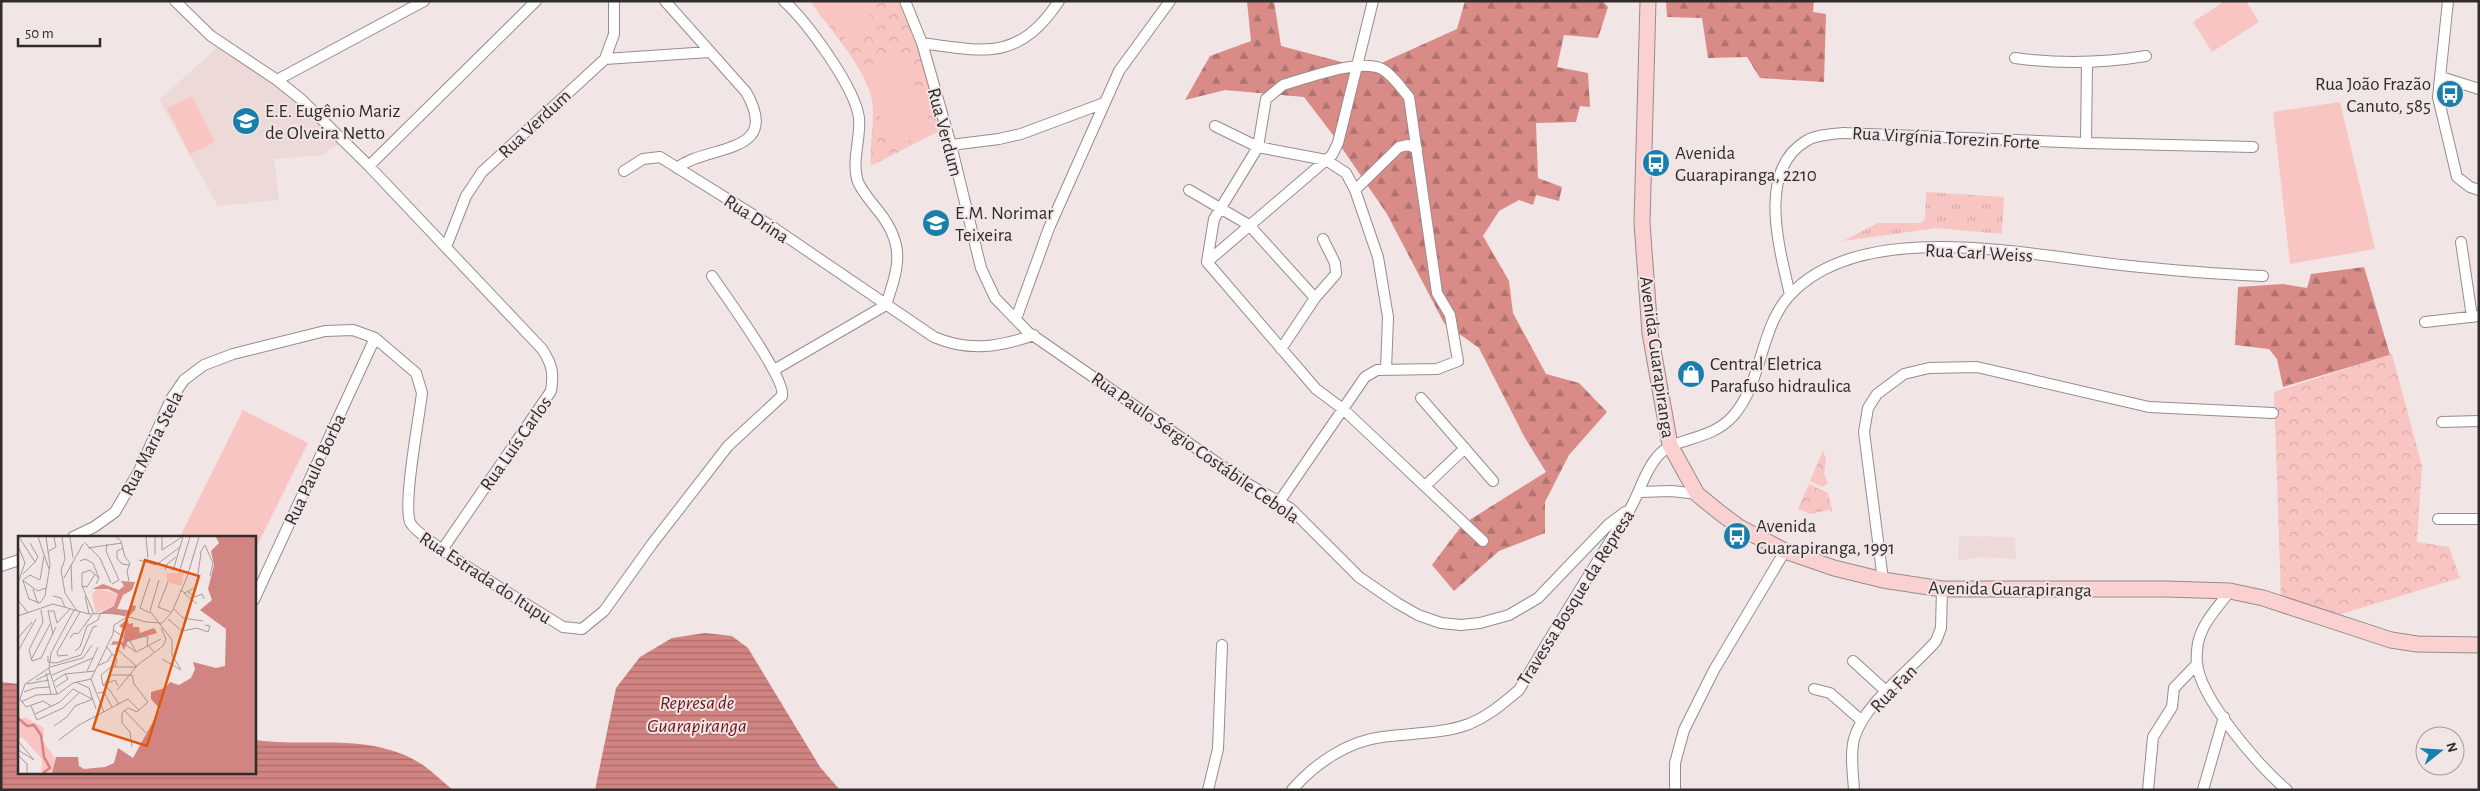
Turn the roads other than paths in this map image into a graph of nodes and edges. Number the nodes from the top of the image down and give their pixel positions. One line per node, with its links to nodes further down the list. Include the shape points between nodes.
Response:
1 (175, 1): 21 (street, Rua Luís Carlos, via 211,36)
2 (424, 1): 21 (street)
3 (536, 1): 31 (street)
4 (614, 1): 17 (street, Rua Verdum, via 614,34)
5 (665, 1): 14 (street)
6 (784, 1): 47 (street, via 848,85 857,104 858,181 888,223 897,243 897,271)
7 (905, 1): 13 (street, Rua Verdum)
8 (1060, 1): 13 (street, via 1047,20 1012,45 971,50)
9 (1170, 1): 23 (street, via 1119,71)
10 (1373, 1): 19 (street)
11 (2448, 1): 20 (street)
12 (1647, 2): 62 (main road, Avenida Guarapiranga, via 1642,223 1650,333)
13 (922, 43): 26 (street, Rua Verdum)
14 (709, 52): 17 (street); 32 (street, via 752,102 754,128 742,144 697,157)
15 (2146, 56): 18 (street)
16 (2015, 58): 18 (street)
17 (605, 59): 41 (street, Rua Verdum, via 482,172 466,196)
18 (2087, 63): 25 (street)
19 (1356, 66): 27 (street, via 1283,85 1275,90 1266,99); 29 (street, via 1381,69 1409,97); 30 (street, via 1338,143)
20 (2441, 77): 22 (street); 36 (street, via 2437,91 2457,177 2470,188)
21 (277, 80): 31 (street, Rua Luís Carlos)
22 (2479, 89)
23 (1104, 103): 26 (street, via 1021,134); 49 (street, via 1049,228)
24 (1215, 126): 27 (street)
25 (2086, 143): 28 (street, Rua Virgínia Torezin Forte); 45 (street, Rua Virgínia Torezin Forte, via 1843,133 1807,140 1787,159 1776,191 1779,243)
26 (951, 144): 49 (street, Rua Verdum, via 981,268 995,298)
27 (1258, 147): 30 (street); 37 (street)
28 (2253, 147)
29 (1417, 148): 35 (street, via 1400,147); 56 (street, via 1437,292 1450,315 1458,361 1437,369)
30 (1326, 160): 35 (street, via 1346,173); 38 (street)
31 (369, 166): 41 (street, Rua Luís Carlos)
32 (677, 168): 33 (street, Rua Drina, via 655,156 643,159); 47 (street, Rua Drina, via 771,226)
33 (624, 171)
34 (1189, 190): 37 (street)
35 (1356, 190): 56 (street, via 1380,266 1388,317)
36 (2479, 190)
37 (1219, 208): 38 (street); 42 (street)
38 (1250, 225): 42 (street); 46 (street)
39 (1323, 239): 46 (street, via 1335,263 1336,274)
40 (2461, 242): 48 (street)
41 (446, 247): 74 (street, Rua Luís Carlos, via 542,349 554,373 551,391)
42 (1207, 262): 53 (street)
43 (712, 276): 55 (street)
44 (2263, 276): 45 (street, Rua Carl Weiss, via 1944,246 1852,259 1812,278)
45 (1790, 295): 62 (street, Rua Carl Weiss, via 1770,328 1743,402 1732,417 1714,431)
46 (1315, 298): 53 (street)
47 (886, 305): 51 (street, via 934,337 958,346 991,347); 55 (street)
48 (2475, 316): 50 (street)
49 (1016, 319): 51 (street, Rua Verdum)
50 (2425, 322)
51 (1034, 336): 68 (street, Rua Paulo Sérgio Costábile Cebola)
52 (375, 338): 54 (street, Rua Estrada do Itupu, via 339,329); 74 (street, Rua Estrada do Itupu, via 416,373 420,383 422,394 408,509 413,529); 81 (street, Rua Paulo Borba)
53 (1281, 349): 58 (street, via 1316,389)
54 (233, 354): 72 (street, Rua Maria Stela, via 204,365 184,380 171,399 139,472 115,512)
55 (774, 370): 74 (street, Rua Estrada do Itupu, via 783,388 782,396 728,446 657,536 604,611 582,629 562,627)
56 (1386, 370): 58 (street, via 1377,370 1366,377)
57 (1421, 398): 63 (street)
58 (1343, 409): 65 (street); 68 (street)
59 (2273, 413): 78 (street, via 2149,407 1977,367 1929,368 1904,374 1877,394 1868,408 1864,432)
60 (2479, 421): 61 (street)
61 (2442, 422)
62 (1670, 445): 66 (street, Travessa Bosque da Represa, via 1655,460); 67 (main road, Avenida Guarapiranga)
63 (1465, 448): 64 (street); 65 (street)
64 (1493, 481)
65 (1425, 486): 73 (street)
66 (1639, 492): 67 (street, Travessa Bosque da Represa); 69 (street, Travessa Bosque da Represa)
67 (1697, 494): 75 (main road, Avenida Guarapiranga, via 1739,526)
68 (1279, 502): 69 (street, Rua Paulo Sérgio Costábile Cebola, via 1322,538 1358,577 1397,604 1418,615 1461,625 1509,614 1538,598 1609,524)
69 (1631, 507): 91 (street, Travessa Bosque da Represa, via 1519,690 1493,712 1468,724 1427,733 1380,737 1344,750 1322,761)
70 (2438, 519): 71 (street)
71 (2479, 519)
72 (75, 536)
73 (1483, 541)
74 (442, 550)
75 (1785, 552): 78 (main road, Avenida Guarapiranga); 92 (street, via 1714,670 1684,730 1675,763)
76 (18, 560): 77 (street)
77 (1, 566)
78 (1883, 580): 79 (main road, Avenida Guarapiranga)
79 (1942, 589): 80 (main road, Avenida Guarapiranga); 87 (street, Rua Fan, via 1936,641)
80 (2230, 591): 83 (main road, Avenida Guarapiranga, via 2263,598 2391,640 2417,644); 85 (street, via 2206,624 2199,641)
81 (255, 598)
82 (1222, 645): 90 (street, via 1218,749)
83 (2479, 645)
84 (1853, 661): 87 (street)
85 (2197, 664): 88 (street); 94 (street, via 2174,688 2172,707 2153,737)
86 (1814, 689): 89 (street, via 1830,693)
87 (1887, 692): 89 (street, Rua Fan)
88 (2224, 717): 95 (street); 96 (street, via 2255,759)
89 (1862, 721): 93 (street, Rua Fan, via 1852,755)
90 (1208, 790)
91 (1292, 790)
92 (1675, 790)
93 (1854, 790)
94 (2148, 790)
95 (2203, 790)
96 (2287, 790)

